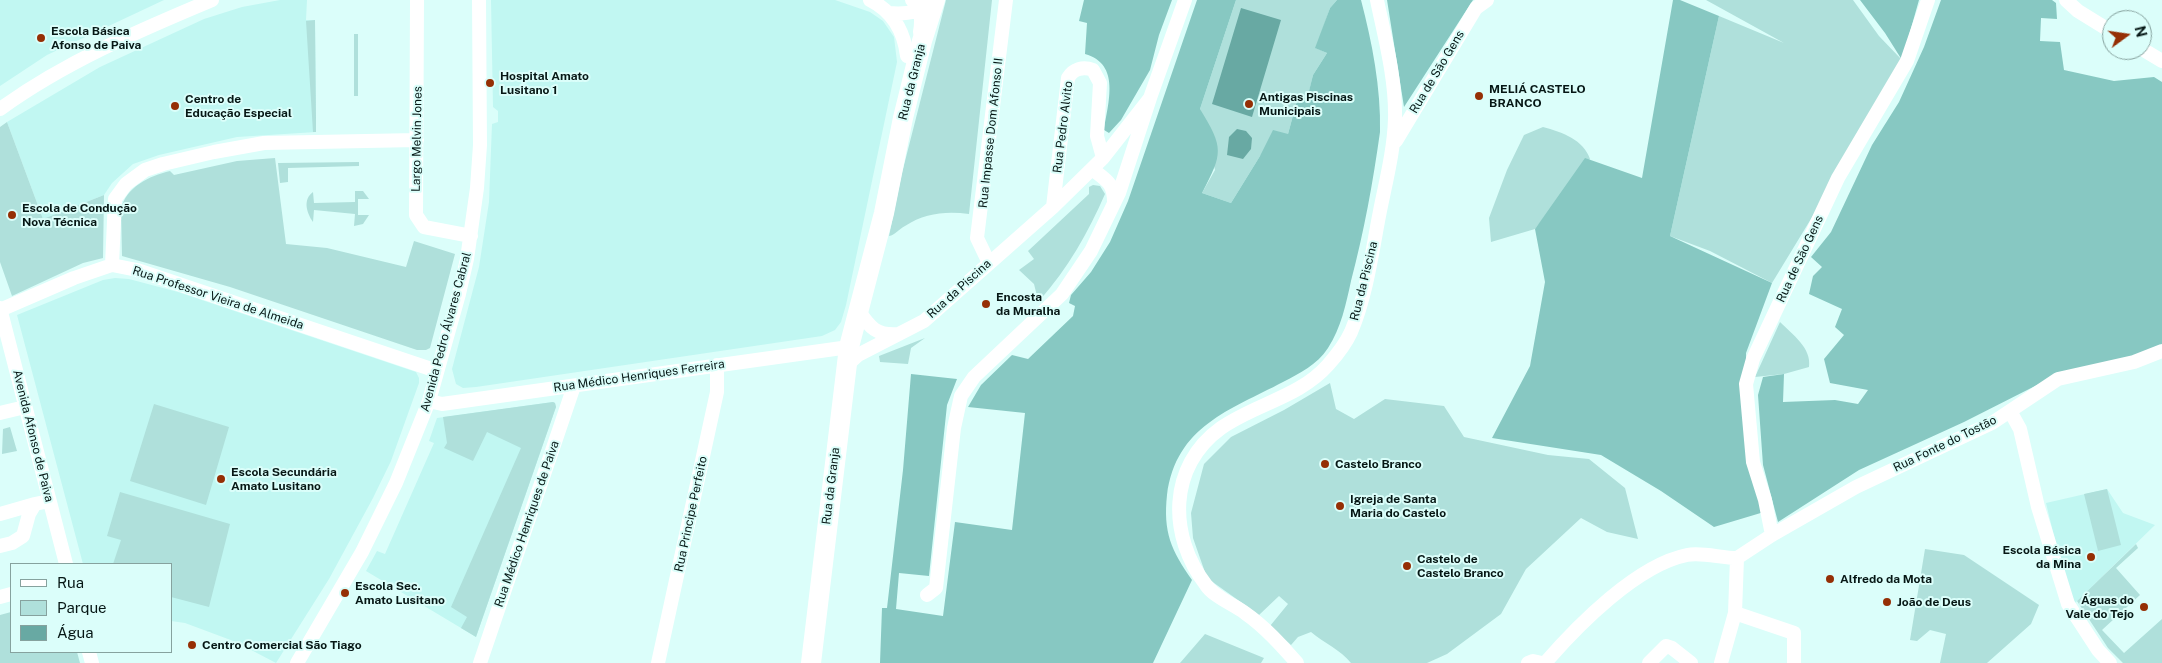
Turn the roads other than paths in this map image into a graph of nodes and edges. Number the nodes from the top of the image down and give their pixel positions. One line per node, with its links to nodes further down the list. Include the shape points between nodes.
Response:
1 (212, 0): 16 (street, via 90,54 38,82)
2 (417, 0): 17 (street, Largo Melvin Jones)
3 (479, 0): 23 (street, Avenida Pedro Álvares Cabral, via 480,145)
4 (870, 0): 12 (street)
5 (1006, 0): 24 (street, Rua Impasse Dom Afonso II, via 978,238)
6 (1185, 0): 15 (street, Rua da Piscina)
7 (1377, 0): 18 (street, Rua da Piscina, via 1393,82 1395,119)
8 (1487, 0): 18 (street, Rua de São Gens, via 1476,8)
9 (1928, 0): 42 (street, Rua de São Gens, via 1907,61 1838,178 1753,359 1746,384 1753,462)
10 (2066, 0): 13 (street)
11 (922, 3): 12 (street, via 903,14); 14 (main road, Rua da Granja); 27 (main road, Rua da Granja, via 922,41 902,118 884,213)
12 (888, 13): 14 (street, via 899,29)
13 (2102, 26)
14 (907, 56): 27 (main road, Rua da Granja, via 884,146 859,272)
15 (1150, 98): 19 (street, Rua da Piscina); 21 (street)
16 (0, 109)
17 (417, 140): 23 (street, Largo Melvin Jones, via 416,215 424,227); 25 (street, via 264,143 145,170 126,184 115,199)
18 (1392, 147): 52 (street, Rua da Piscina, via 1361,303 1350,334 1328,365 1307,385 1240,417 1202,445 1186,469 1179,496 1183,543 1207,587 1246,613)
19 (1103, 158): 20 (street, Rua da Piscina); 22 (street, Rua Pedro Alvito, via 1097,136 1100,83 1093,70 1083,68 1068,78)
20 (1092, 169): 21 (street, via 1109,182 1114,190); 22 (street, Rua da Piscina)
21 (1114, 203): 46 (street, via 1092,251 1062,294 974,377 961,396 954,428 936,588)
22 (1053, 207): 24 (street, Rua da Piscina)
23 (471, 236): 33 (street, Avenida Pedro Álvares Cabral, via 459,294)
24 (989, 263): 29 (street, Rua da Piscina, via 924,322)
25 (112, 265): 26 (street); 33 (street, Rua Professor Vieira de Almeida, via 155,276)
26 (0, 310): 36 (street, Avenida Afonso de Paiva)
27 (858, 310): 28 (street); 30 (main road, Rua da Granja)
28 (876, 331): 29 (street, via 886,335); 30 (street)
29 (900, 334): 30 (street, Rua da Piscina, via 858,355)
30 (849, 351): 32 (street, Rua Médico Henriques Ferreira); 51 (main road, Rua da Granja)
31 (2162, 351): 37 (street, Rua Fonte do Tostão, via 2134,362 2058,380)
32 (717, 365): 34 (street, Rua Médico Henriques Ferreira); 50 (street, Rua Principe Perfeito, via 717,392)
33 (437, 371): 35 (street, Avenida Pedro Álvares Cabral)
34 (574, 386): 35 (street, Rua Médico Henriques Ferreira, via 442,404); 49 (street, Rua Médico Henriques de Paiva)
35 (429, 401): 48 (street, Avenida Pedro Álvares Cabral, via 396,482 362,552)
36 (25, 407): 38 (street); 39 (street, Avenida Afonso de Paiva)
37 (2010, 410): 42 (street, Rua Fonte do Tostão, via 1992,423 1856,487); 59 (street, via 2020,429 2038,507 2068,604)
38 (0, 413)
39 (50, 501): 40 (street); 45 (street, Avenida Afonso de Paiva)
40 (35, 504): 41 (street); 43 (street, via 23,536)
41 (0, 514)
42 (1772, 535): 44 (street, Rua Fonte do Tostão)
43 (0, 546)
44 (1737, 558): 47 (street); 54 (street, via 1689,555 1665,561 1624,588 1588,618)
45 (66, 563)
46 (927, 595)
47 (1735, 613): 57 (street); 58 (street, via 1794,633)
48 (297, 663)
49 (480, 663)
50 (658, 663)
51 (811, 663)
52 (1297, 663)
53 (1528, 663): 54 (street)
54 (1544, 663)
55 (1649, 663): 56 (street, via 1666,646)
56 (1691, 663)
57 (1721, 663)
58 (1794, 663)
59 (2110, 663)

